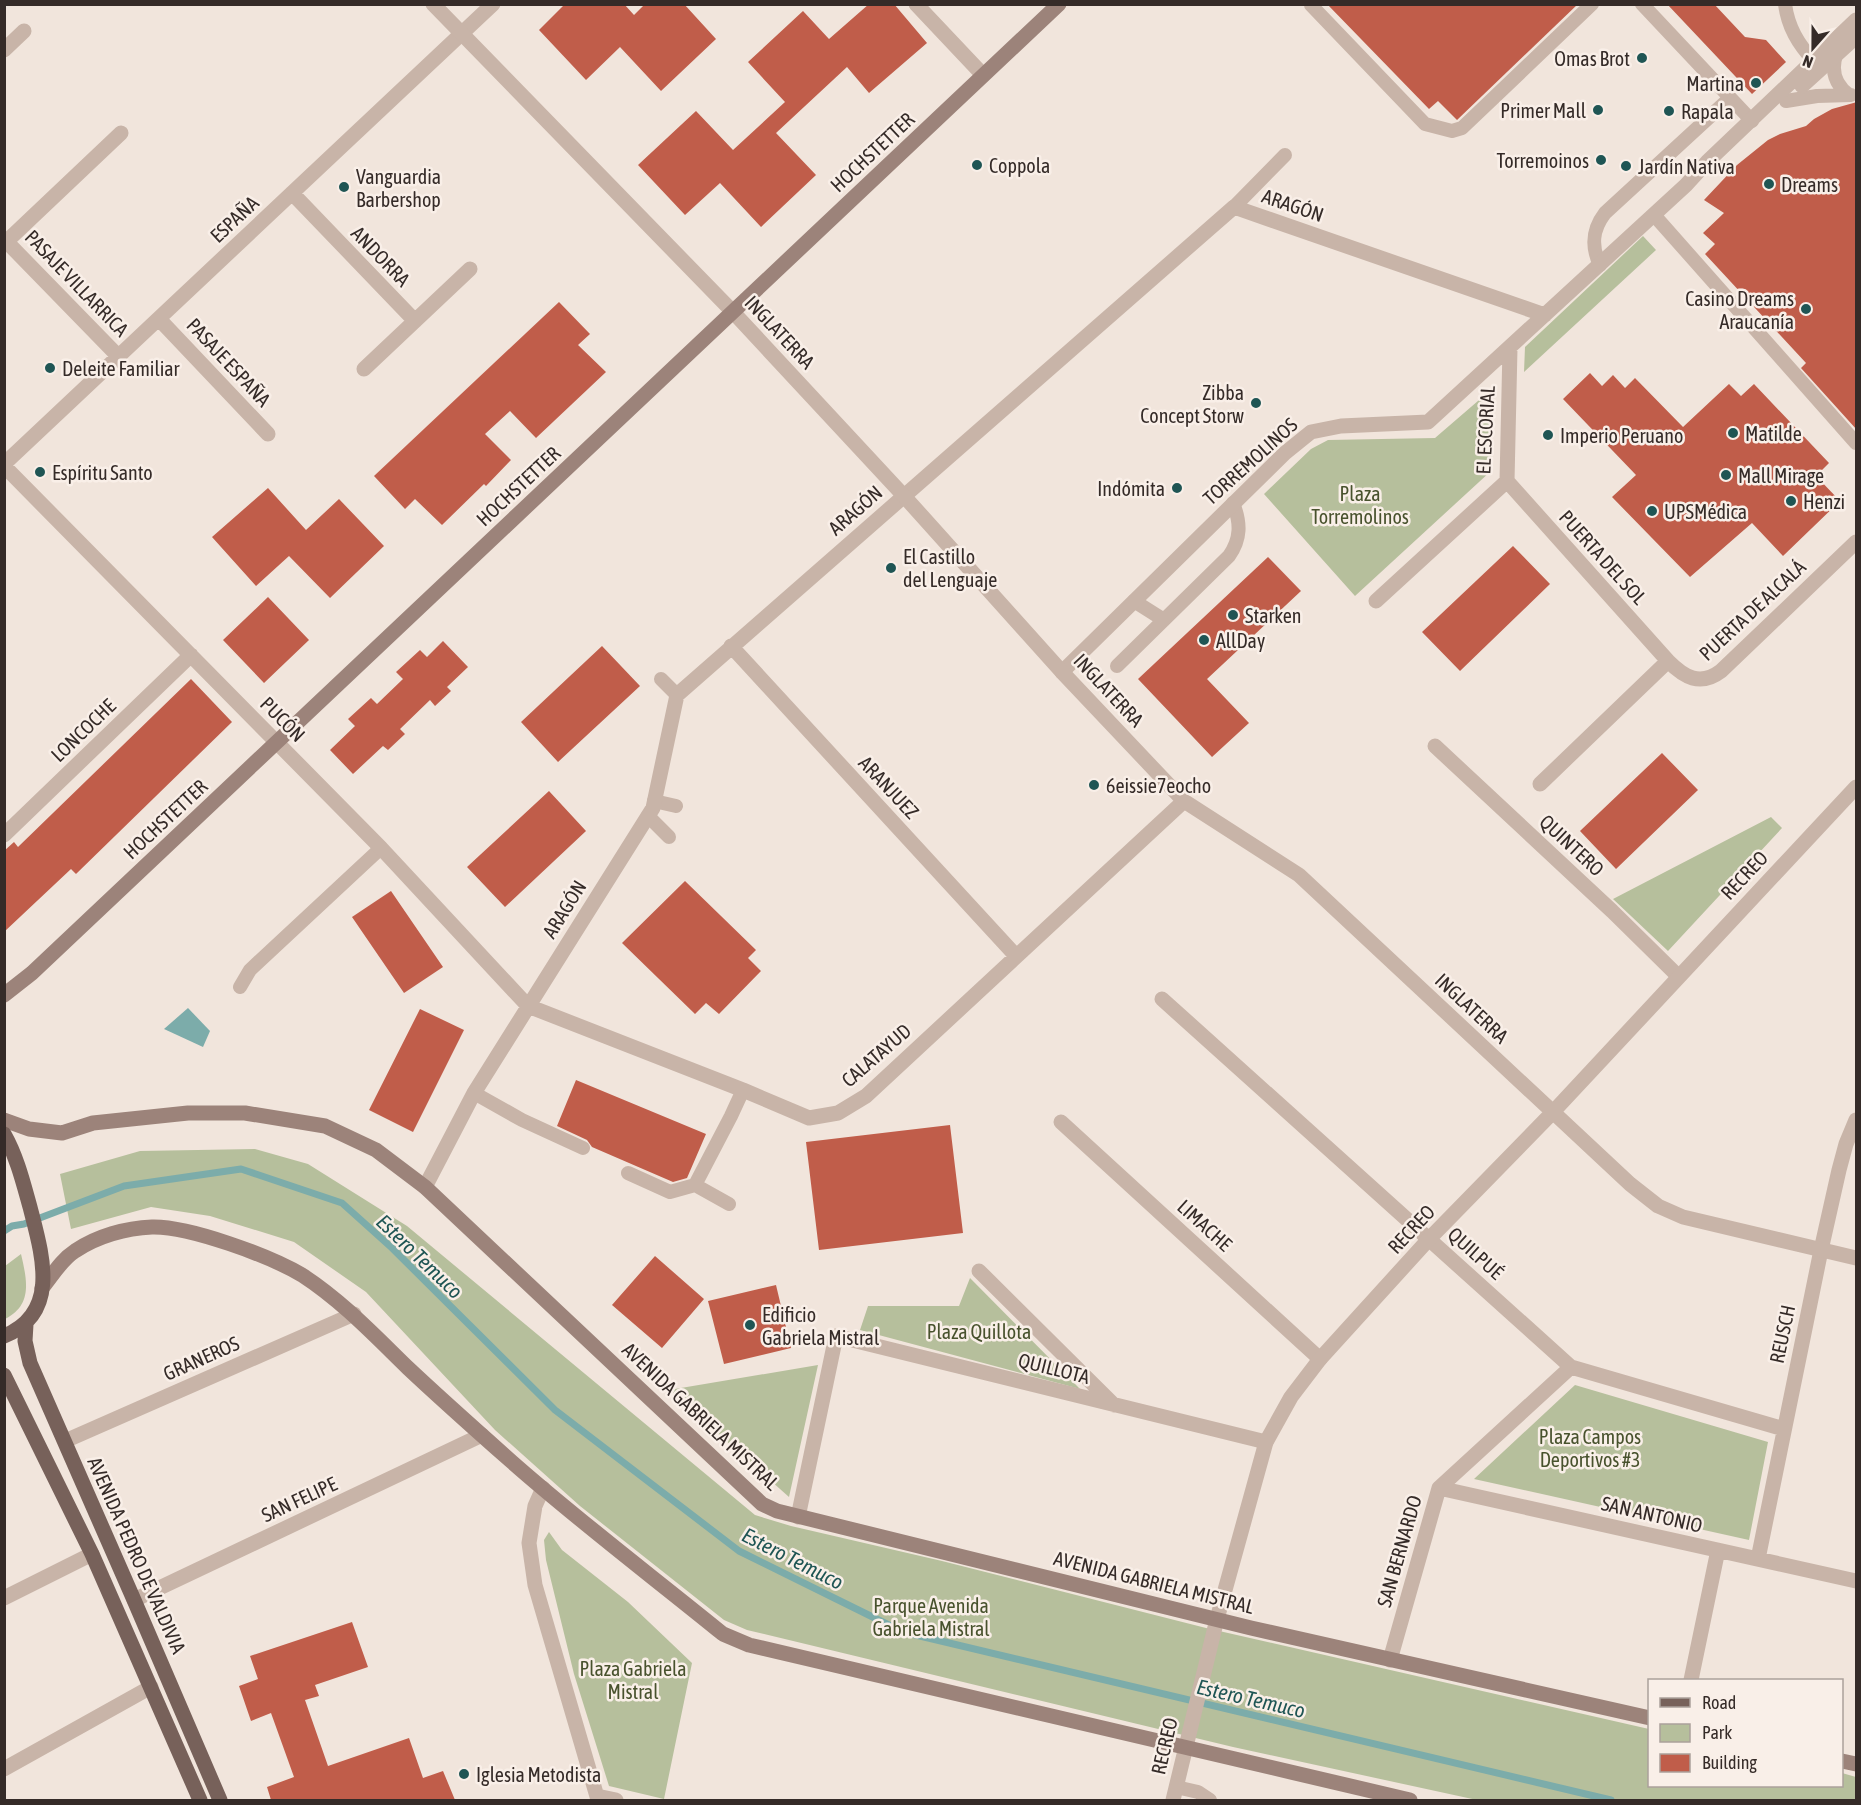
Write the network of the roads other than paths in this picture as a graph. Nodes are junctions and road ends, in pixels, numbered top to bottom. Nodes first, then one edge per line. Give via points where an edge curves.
1 (433, 4) edge
2 (493, 4) edge
3 (916, 4) edge
4 (1059, 4) edge
5 (1592, 4) edge
6 (1642, 4) edge
7 (1785, 4) edge
8 (1311, 5) edge
9 (1857, 20) edge
10 (24, 31) dead end
11 (462, 34) junction
12 (1857, 37) edge
13 (4, 50) edge
14 (1836, 55) junction
15 (1814, 62) junction
16 (983, 75) junction
17 (1730, 98) junction
18 (1786, 101) junction
19 (1752, 121) junction
20 (121, 134) dead end
21 (1285, 155) dead end
22 (1686, 185) junction
23 (292, 193) junction
24 (1234, 207) junction
25 (1654, 215) junction
26 (6, 240) edge
27 (1600, 265) junction
28 (470, 269) dead end
29 (733, 312) junction
30 (1545, 315) junction
31 (159, 319) junction
32 (415, 321) junction
33 (1510, 348) junction
34 (119, 357) junction
35 (364, 369) dead end
36 (268, 434) dead end
37 (1857, 443) edge
38 (4, 465) edge
39 (1507, 481) junction
40 (904, 496) junction
41 (1233, 503) junction
42 (1857, 542) edge
43 (1134, 601) junction
44 (1376, 601) dead end
45 (1164, 620) junction
46 (731, 646) junction
47 (191, 655) junction
48 (1668, 661) junction
49 (1117, 666) dead end
50 (1062, 672) junction
51 (661, 679) dead end
52 (677, 695) junction
53 (277, 742) junction
54 (1435, 746) dead end
55 (1540, 784) dead end
56 (1857, 786) edge
57 (654, 801) junction
58 (1184, 801) junction
59 (676, 806) dead end
60 (648, 816) junction
61 (4, 836) edge
62 (669, 837) dead end
63 (381, 848) junction
64 (1016, 956) junction
65 (1678, 976) junction
66 (240, 987) dead end
67 (4, 995) edge
68 (1162, 999) dead end
69 (528, 1006) junction
70 (743, 1090) junction
71 (474, 1093) junction
72 (1553, 1112) junction
73 (4, 1120) edge
74 (1857, 1120) edge
75 (1061, 1122) dead end
76 (4, 1134) edge
77 (583, 1148) dead end
78 (628, 1173) dead end
79 (694, 1185) junction
80 (424, 1187) junction
81 (729, 1204) dead end
82 (1429, 1239) junction
83 (1821, 1250) junction
84 (1857, 1258) edge
85 (979, 1271) dead end
86 (42, 1288) junction
87 (354, 1314) junction
88 (26, 1324) junction
89 (4, 1336) edge
90 (1320, 1359) junction
91 (1571, 1367) junction
92 (4, 1375) edge
93 (1114, 1405) junction
94 (1784, 1429) junction
95 (482, 1435) junction
96 (65, 1441) junction
97 (1266, 1442) junction
98 (543, 1488) junction
99 (1439, 1488) junction
100 (798, 1517) junction
101 (1718, 1550) junction
102 (92, 1554) junction
103 (1758, 1559) junction
104 (1857, 1581) edge
105 (4, 1598) edge
106 (134, 1600) junction
107 (1217, 1619) junction
108 (1390, 1660) junction
109 (1691, 1679) edge
110 (151, 1687) junction
111 (1648, 1718) edge
112 (1185, 1748) junction
113 (4, 1769) edge
114 (1174, 1793) edge
115 (597, 1798) edge
116 (200, 1800) edge
117 (220, 1800) edge
118 (616, 1800) edge
119 (1210, 1800) edge
120 (1410, 1800) edge

1 - 11 street, INGLATERRA
2 - 11 street, ESPAÑA
3 - 16 street
4 - 16 main road, HOCHSTETTER
5 - 8 lane via 1462,128 1452,131 1425,124
6 - 17 lane
7 - 15 lane via 1795,38
9 - 15 street, TORREMOLINOS
10 - 13 street
11 - 23 street, ESPAÑA
11 - 29 street, INGLATERRA
12 - 14 street, TORREMOLINOS
14 - 18 street, TORREMOLINOS
14 - 18 lane via 1835,78 1850,95
15 - 19 street, TORREMOLINOS
16 - 29 main road, HOCHSTETTER
17 - 19 lane
17 - 27 lane via 1600,220 1593,246
18 - 22 street, TORREMOLINOS via 1712,168
19 - 22 street, TORREMOLINOS
20 - 26 street
21 - 24 lane
22 - 25 street, TORREMOLINOS
23 - 31 street, ESPAÑA
23 - 32 street, ANDORRA
24 - 30 street, ARAGÓN
24 - 40 street, ARAGÓN
25 - 27 street, TORREMOLINOS
25 - 37 lane
26 - 34 street, PASAJE VILLARRICA
27 - 30 street, TORREMOLINOS
28 - 32 street
29 - 40 street, INGLATERRA
29 - 53 main road, HOCHSTETTER
30 - 33 street, TORREMOLINOS
31 - 34 street, ESPAÑA
31 - 36 street, PASAJE ESPAÑA
32 - 35 street
33 - 39 street, EL ESCORIAL
33 - 41 street, TORREMOLINOS via 1428,422 1341,426 1311,432
34 - 38 street, ESPAÑA
38 - 47 street, PUCÓN
39 - 44 street, EL ESCORIAL
39 - 48 street, PUERTA DEL SOL
40 - 46 street, ARAGÓN
40 - 50 street, INGLATERRA
41 - 43 street, TORREMOLINOS
41 - 45 lane via 1239,523 1233,549
42 - 48 street, PUERTA DE ALCALÁ via 1711,679 1680,673
43 - 45 lane
43 - 50 street, TORREMOLINOS
45 - 49 lane
46 - 52 street, ARAGÓN
46 - 64 street, ARANJUEZ
47 - 53 street, PUCÓN
47 - 61 street, LONCOCHE
48 - 55 street, PUERTA DE ALCALÁ
50 - 58 street, INGLATERRA
51 - 52 lane
52 - 57 street, ARAGÓN
53 - 63 street, PUCÓN
53 - 67 main road, HOCHSTETTER
54 - 65 street, QUINTERO
56 - 65 street, RECREO
57 - 59 lane
57 - 60 street, ARAGÓN
58 - 64 street, CALATAYUD
58 - 72 street, INGLATERRA via 1299,875
60 - 62 lane
60 - 69 street, ARAGÓN
63 - 66 lane via 250,970
63 - 69 street, PUCÓN
64 - 70 street, CALATAYUD via 866,1096 838,1113 809,1118
65 - 72 street, RECREO
68 - 82 street, QUILPUÉ
69 - 70 street, CALATAYUD
69 - 71 street, ARAGÓN
70 - 79 lane
71 - 77 lane
71 - 80 street, ARAGÓN
72 - 82 street, RECREO
72 - 83 street, INGLATERRA via 1658,1206 1683,1217
73 - 80 main road, AVENIDA GABRIELA MISTRAL via 29,1129 62,1133 93,1122 188,1113 245,1113 325,1126 376,1150
74 - 83 street, REUSCH via 1846,1144
75 - 90 street, LIMACHE
76 - 86 main road via 25,1187 39,1240
78 - 79 lane via 670,1192
79 - 81 lane
80 - 100 main road, AVENIDA GABRIELA MISTRAL via 762,1504
82 - 90 street, RECREO
82 - 91 street, QUILPUÉ
83 - 84 street, INGLATERRA
83 - 94 street, REUSCH
85 - 93 street
86 - 87 main road via 74,1251 122,1230 153,1227 179,1230 274,1260
86 - 88 main road via 37,1309
87 - 95 main road
87 - 96 street, GRANEROS
88 - 89 main road
88 - 96 main road, AVENIDA PEDRO DE VALDIVIA via 30,1363
90 - 97 street, RECREO via 1291,1396
91 - 94 street, QUILPUÉ
91 - 99 street, SAN BERNARDO
92 - 102 main road, AVENIDA PEDRO DE VALDIVIA
93 - 97 street, QUILLOTA
93 - 100 street, QUILLOTA via 836,1336
94 - 103 street, REUSCH
95 - 98 main road
95 - 106 street, SAN FELIPE
96 - 106 main road, AVENIDA PEDRO DE VALDIVIA
97 - 107 street, RECREO
98 - 112 main road via 723,1634 740,1641
98 - 115 street via 535,1506 529,1543 535,1585
99 - 101 street, SAN ANTONIO
99 - 108 street, SAN BERNARDO
100 - 107 main road, AVENIDA GABRIELA MISTRAL
101 - 103 street, SAN ANTONIO
101 - 109 street
102 - 105 street
102 - 110 main road, AVENIDA PEDRO DE VALDIVIA
103 - 104 street, SAN ANTONIO
106 - 117 main road, AVENIDA PEDRO DE VALDIVIA
107 - 108 main road, AVENIDA GABRIELA MISTRAL
107 - 112 street, RECREO
108 - 111 main road, AVENIDA GABRIELA MISTRAL
110 - 113 street
110 - 116 main road, AVENIDA PEDRO DE VALDIVIA
112 - 114 street, RECREO
112 - 120 main road
114 - 119 lane via 1198,1792
115 - 118 street

